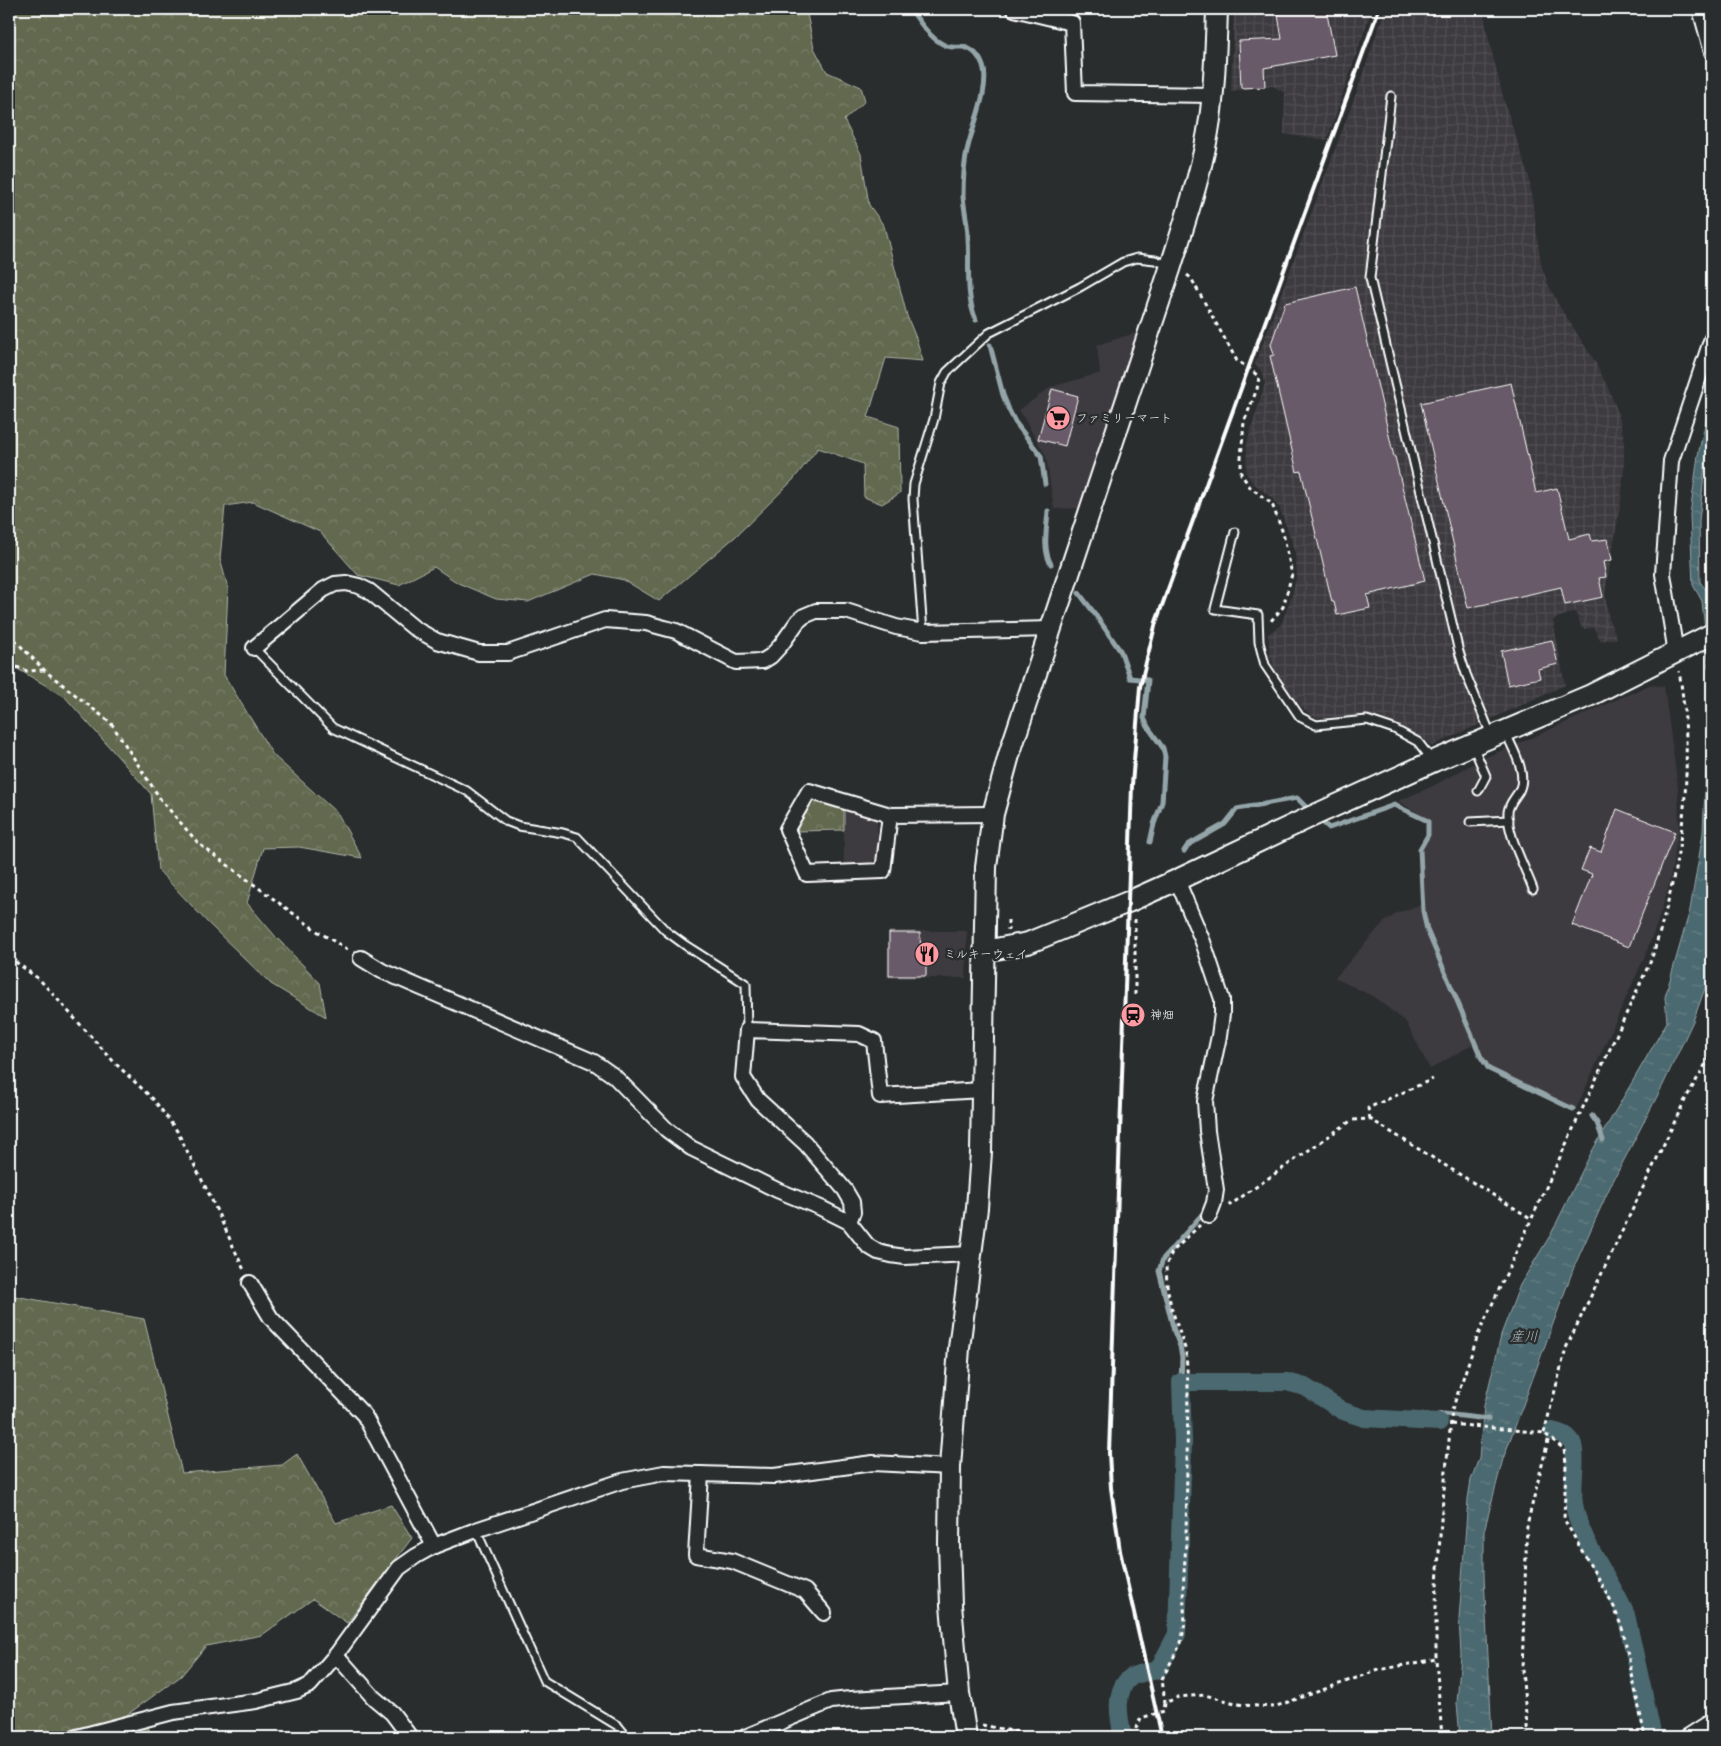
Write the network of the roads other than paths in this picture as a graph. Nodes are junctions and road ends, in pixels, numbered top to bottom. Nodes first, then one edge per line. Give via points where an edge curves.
1 (1014, 9) edge
2 (1217, 9) edge
3 (1700, 9) edge
4 (1712, 52) edge
5 (1213, 95) junction
6 (1391, 96) dead end
7 (1172, 266) junction
8 (1712, 338) edge
9 (1236, 532) dead end
10 (1051, 629) junction
11 (923, 632) junction
12 (1712, 634) edge
13 (254, 648) joint
14 (1680, 651) junction
15 (1499, 735) junction
16 (1472, 746) junction
17 (1434, 761) junction
18 (1478, 791) dead end
19 (994, 814) junction
20 (890, 816) junction
21 (1509, 820) junction
22 (1470, 822) dead end
23 (1177, 880) junction
24 (1533, 889) dead end
25 (985, 952) junction
26 (361, 958) road end
27 (747, 1030) junction
28 (982, 1090) junction
29 (1209, 1216) road end
30 (849, 1222) junction
31 (971, 1254) junction
32 (250, 1284) road end
33 (950, 1467) junction
34 (701, 1474) junction
35 (476, 1530) junction
36 (434, 1546) junction
37 (824, 1613) dead end
38 (336, 1655) junction
39 (960, 1693) junction
40 (1712, 1721) edge
41 (965, 1729) edge
42 (77, 1737) edge
43 (410, 1737) edge
44 (627, 1737) edge
45 (745, 1737) edge
46 (1687, 1737) edge

1 - 5 street via 1072,23 1075,93
2 - 5 street
3 - 4 street
5 - 7 street via 1204,152
6 - 15 lane via 1370,278 1459,652 1466,674
7 - 10 street
7 - 11 lane via 1137,258 1122,262 989,333 947,372 940,383 934,419 914,484
8 - 14 street via 1671,461 1663,574
9 - 17 lane via 1215,609 1258,615 1259,642 1265,666 1300,717 1316,725 1367,720 1418,742
10 - 11 street
10 - 19 street via 1001,782
11 - 13 street via 846,611 816,611 798,621 771,656 763,661 736,662 676,631 646,623 605,620 508,652 479,653 437,641 414,628 369,591 346,583 323,590
12 - 14 street
13 - 27 lane via 333,728 468,791 506,821 576,837 666,931 746,984
14 - 15 street via 1592,696
15 - 16 street
15 - 21 lane via 1521,770 1522,782 1509,807
16 - 17 street
16 - 18 lane via 1486,776
17 - 23 street
19 - 20 street
19 - 25 street via 986,867
20 - 20 street via 808,791 788,829 807,874 883,871
21 - 22 lane
21 - 24 lane
23 - 25 street via 1045,937
23 - 29 street via 1222,999 1219,1036 1205,1102 1216,1190
25 - 28 street
26 - 30 street via 382,971 594,1062 614,1076 667,1130 691,1148
27 - 28 street via 859,1034 874,1041 880,1096
27 - 30 street via 742,1077 758,1100 805,1144 845,1190 852,1202
28 - 31 street via 981,1152
30 - 31 street via 868,1246 891,1256
31 - 33 street via 959,1348
32 - 36 street via 271,1318 364,1415
33 - 34 street via 873,1463 774,1476
33 - 39 street via 951,1605
34 - 35 street via 664,1473 622,1481
34 - 37 street via 696,1556 732,1561 804,1592
35 - 36 street
35 - 44 lane via 544,1681 618,1726
36 - 38 street via 399,1568
38 - 42 street via 310,1685 298,1691 256,1701 172,1712
38 - 43 street via 374,1698 392,1713
39 - 41 street
39 - 45 street via 831,1701
40 - 46 street

